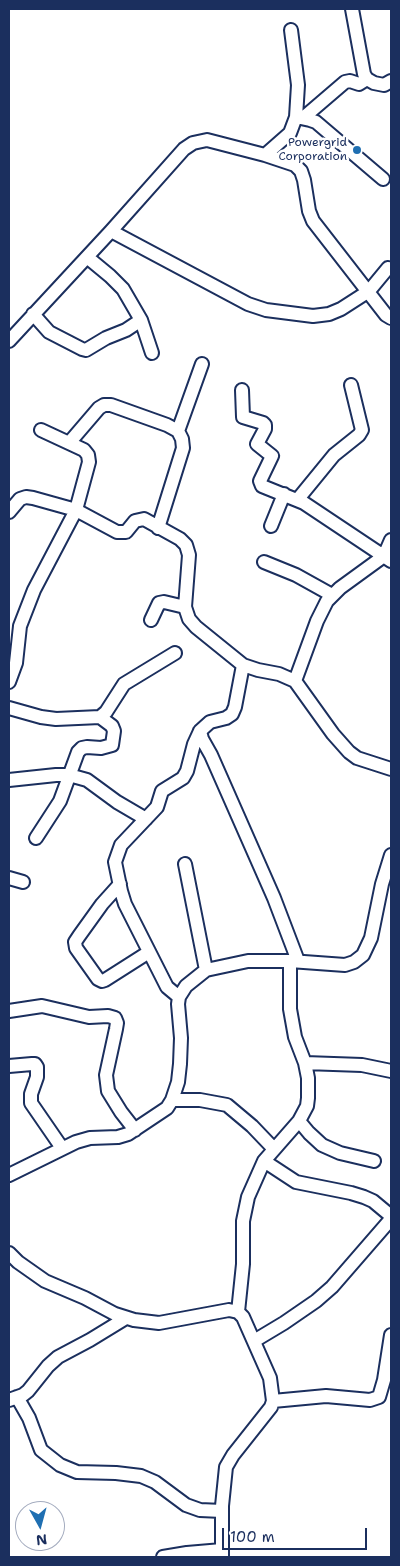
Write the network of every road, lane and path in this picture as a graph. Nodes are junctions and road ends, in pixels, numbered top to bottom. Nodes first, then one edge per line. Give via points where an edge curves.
1 (352, 9) edge
2 (291, 30) dead end
3 (366, 78) junction
4 (391, 81) edge
5 (299, 118) junction
6 (265, 155) junction
7 (383, 179) dead end
8 (111, 231) junction
9 (87, 257) junction
10 (388, 268) dead end
11 (369, 291) junction
12 (33, 314) junction
13 (391, 318) edge
14 (141, 320) junction
15 (9, 340) edge
16 (152, 353) dead end
17 (202, 364) dead end
18 (351, 385) dead end
19 (242, 390) dead end
20 (41, 430) dead end
21 (178, 431) junction
22 (69, 443) junction
23 (284, 494) junction
24 (298, 500) junction
25 (76, 510) junction
26 (9, 512) edge
27 (271, 526) dead end
28 (158, 528) junction
29 (391, 540) edge
30 (388, 558) edge
31 (264, 562) dead end
32 (332, 595) junction
33 (185, 607) junction
34 (151, 620) dead end
35 (175, 653) dead end
36 (243, 665) junction
37 (9, 682) edge
38 (295, 682) junction
39 (9, 708) edge
40 (100, 717) junction
41 (200, 731) junction
42 (391, 770) edge
43 (68, 775) junction
44 (9, 780) edge
45 (146, 819) junction
46 (36, 838) dead end
47 (391, 855) edge
48 (185, 864) dead end
49 (9, 878) edge
50 (23, 882) dead end
51 (120, 884) junction
52 (149, 952) junction
53 (294, 961) junction
54 (206, 970) junction
55 (179, 997) junction
56 (9, 1011) edge
57 (305, 1063) junction
58 (9, 1066) edge
59 (391, 1072) edge
60 (172, 1100) junction
61 (299, 1121) junction
62 (135, 1130) junction
63 (62, 1148) junction
64 (274, 1149) junction
65 (264, 1161) junction
66 (374, 1161) dead end
67 (9, 1175) edge
68 (391, 1218) edge
69 (9, 1253) edge
70 (238, 1312) junction
71 (126, 1318) junction
72 (391, 1334) edge
73 (254, 1341) junction
74 (13, 1398) edge
75 (273, 1401) junction
76 (222, 1511) junction
77 (222, 1554) edge
78 (163, 1557) edge

1 - 3 street
2 - 5 street
3 - 4 street via 384,85
3 - 5 street via 359,84 345,82
5 - 6 street via 290,134
5 - 7 street via 316,122
6 - 8 street via 206,140 193,143
6 - 11 street via 295,165 301,171 314,221
8 - 9 street
8 - 11 street via 231,297 266,310 313,316 329,314
9 - 12 street
9 - 14 street via 116,281
10 - 11 street
11 - 13 street
12 - 14 street via 49,332 86,350
12 - 15 street
14 - 16 street
17 - 21 street
18 - 24 street via 362,430 334,455
19 - 23 street via 243,417 265,425 257,444 272,456 260,484
20 - 22 street
21 - 22 street via 104,405
21 - 28 street via 183,448
22 - 25 street via 84,450 89,462
23 - 24 street
23 - 27 street
24 - 30 street
25 - 26 street via 26,497
25 - 28 street via 121,533 139,520
25 - 37 street via 34,590 20,626 16,662
28 - 33 street via 186,545 189,555
29 - 30 street
30 - 32 street
31 - 32 street
32 - 38 street via 316,621
33 - 34 street via 159,603
33 - 36 street via 196,627
35 - 40 street via 124,684
36 - 38 street via 279,674
36 - 41 street via 232,714 210,722
38 - 42 street via 349,752
39 - 40 street via 56,719
40 - 43 street via 114,730 112,745 82,748
41 - 45 street via 183,778 165,788 157,807
41 - 53 street via 274,898
43 - 44 street
43 - 45 street via 97,785 117,802
43 - 46 street via 60,801
45 - 51 street via 118,850 116,862
47 - 53 street via 371,938 363,955 345,965
48 - 54 street
49 - 50 street
51 - 52 street via 125,904
51 - 52 street via 79,936 76,948 102,981
52 - 55 street via 167,986
53 - 54 street via 248,962
53 - 57 street via 291,1017
54 - 55 street via 186,986
55 - 60 street via 180,1064
56 - 62 street via 42,1006 89,1017 115,1018 116,1030 106,1075 108,1091
57 - 59 street via 362,1065
57 - 61 street via 308,1098
58 - 63 street via 35,1064 38,1067 31,1103
60 - 62 street via 167,1108
60 - 64 street via 200,1100 227,1105
61 - 64 street
61 - 66 street via 322,1145
62 - 63 street via 118,1137 90,1138
63 - 67 street
64 - 65 street
65 - 68 street via 296,1182 373,1201
65 - 70 street via 248,1197 242,1221 243,1264
68 - 73 street via 332,1287 302,1311
69 - 71 street via 40,1279
70 - 71 street via 220,1310 159,1323
70 - 73 street
71 - 74 street via 58,1357 28,1391
72 - 75 street via 379,1397 370,1400 326,1396
73 - 75 street via 270,1378
74 - 76 street via 28,1418 41,1450 60,1465 77,1472 148,1478 186,1505 200,1510
75 - 76 street via 226,1468
76 - 77 street
77 - 78 street via 187,1553

